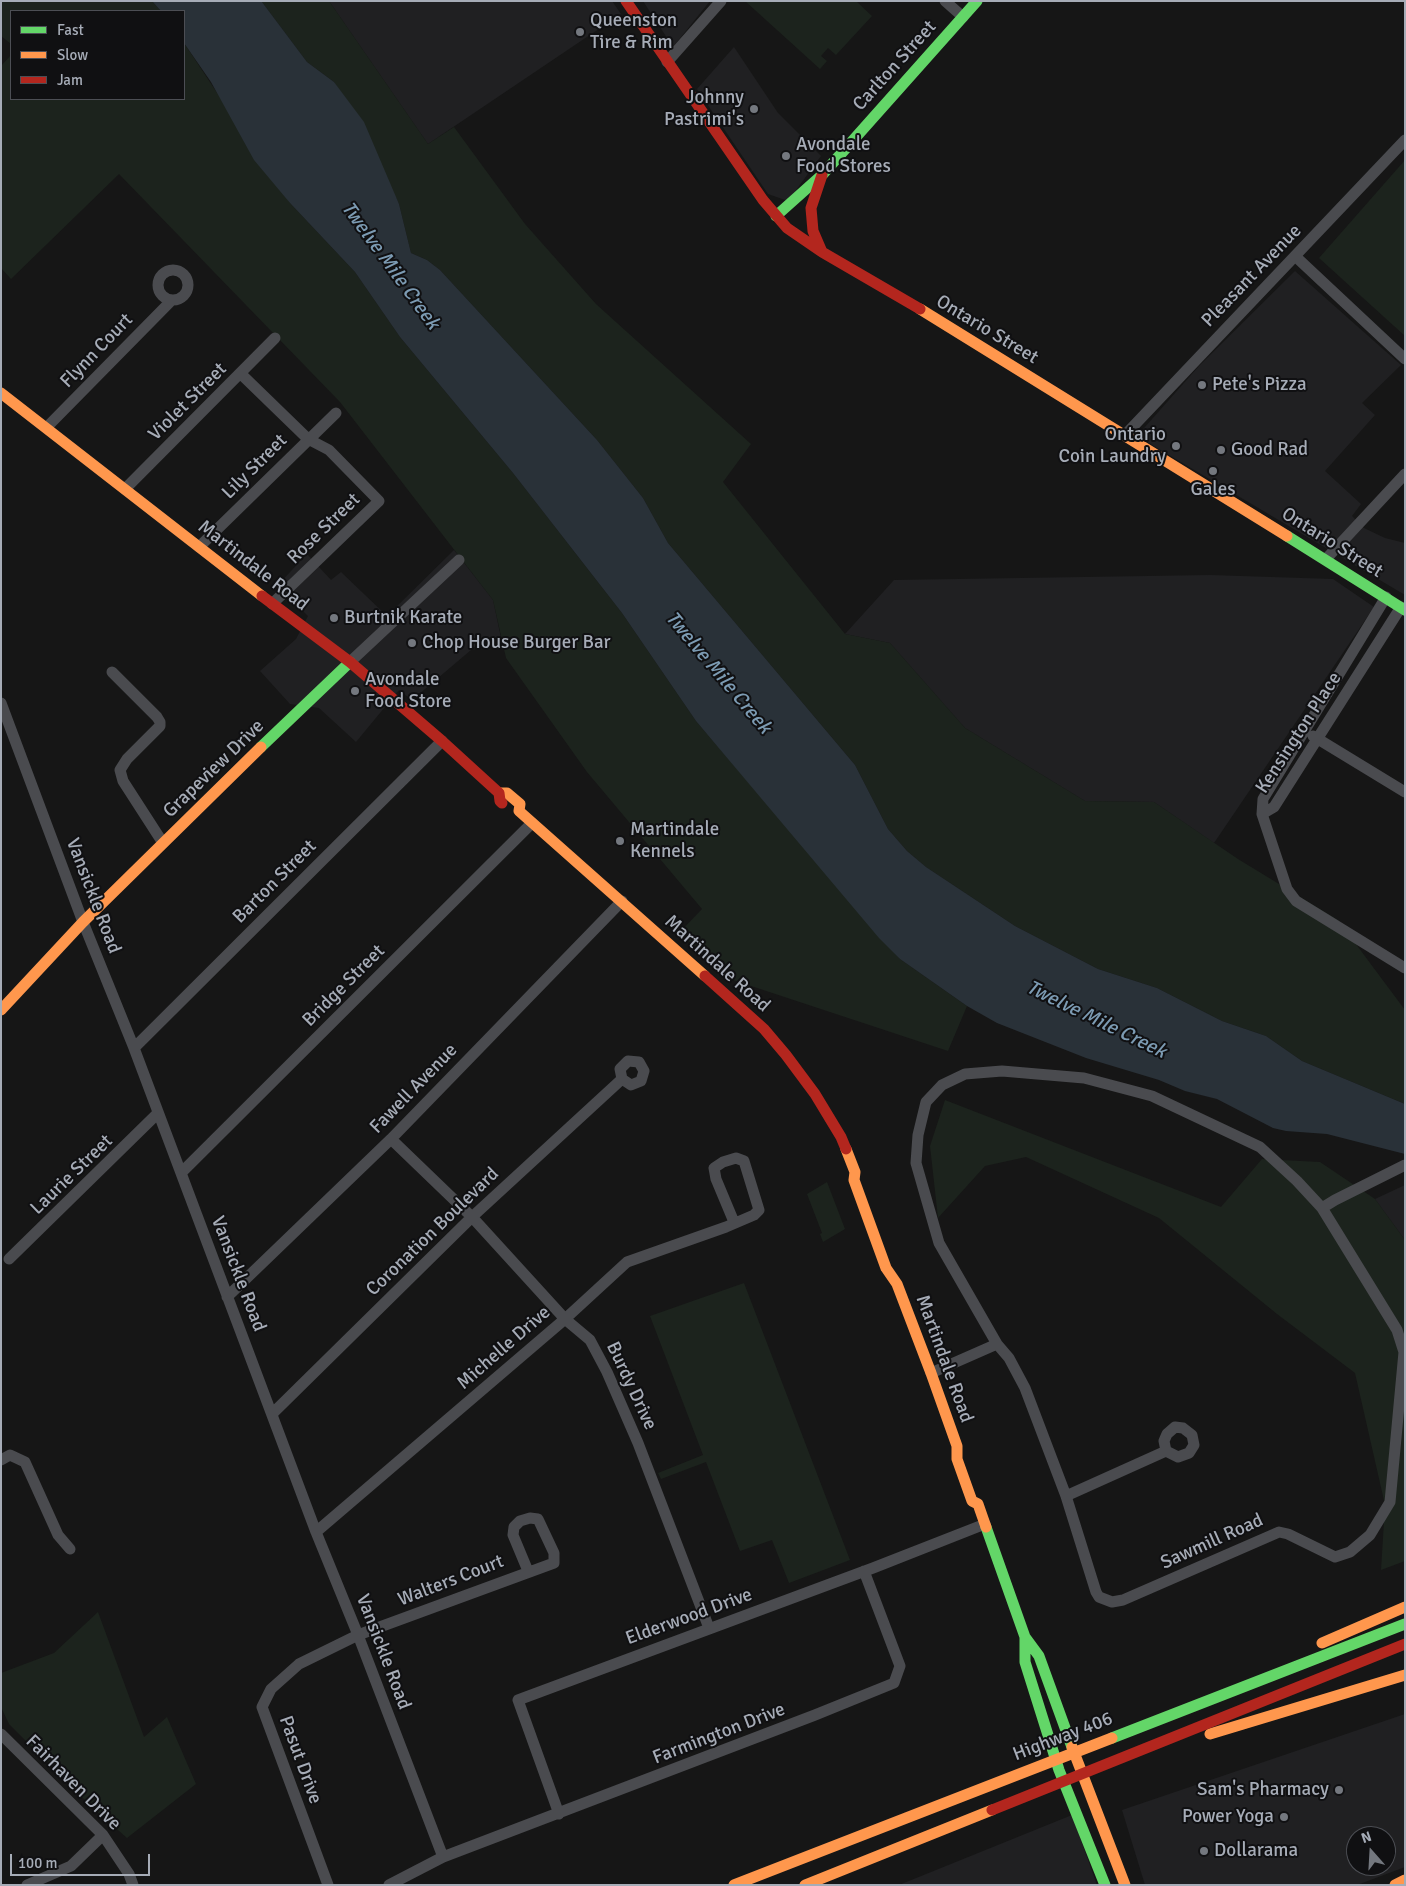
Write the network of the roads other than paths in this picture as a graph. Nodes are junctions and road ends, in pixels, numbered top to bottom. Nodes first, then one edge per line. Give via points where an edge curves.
1 (626, 1) edge
2 (721, 1) edge
3 (945, 1) edge
4 (976, 1) edge
5 (962, 17) junction
6 (667, 62) junction
7 (1405, 140) edge
8 (823, 174) junction
9 (776, 216) junction
10 (822, 252) junction
11 (1295, 256) junction
12 (172, 300) dead end
13 (275, 338) dead end
14 (1405, 359) edge
15 (241, 374) junction
16 (1, 393) edge
17 (336, 412) dead end
18 (47, 427) junction
19 (1125, 434) junction
20 (308, 439) junction
21 (1405, 474) edge
22 (124, 489) junction
23 (199, 547) junction
24 (1326, 559) junction
25 (459, 560) dead end
26 (1386, 598) junction
27 (272, 604) junction
28 (1403, 609) edge
29 (350, 662) junction
30 (112, 672) dead end
31 (1, 703) edge
32 (6, 727) edge
33 (1305, 731) junction
34 (1318, 739) junction
35 (442, 741) junction
36 (1405, 792) edge
37 (1262, 814) junction
38 (532, 823) junction
39 (163, 843) junction
40 (622, 901) junction
41 (83, 922) junction
42 (1405, 968) edge
43 (1, 1010) edge
44 (134, 1048) junction
45 (622, 1079) dead end
46 (157, 1114) junction
47 (391, 1138) junction
48 (1405, 1165) edge
49 (180, 1173) junction
50 (1322, 1208) junction
51 (472, 1217) junction
52 (734, 1222) junction
53 (9, 1259) dead end
54 (227, 1297) junction
55 (565, 1319) junction
56 (997, 1344) junction
57 (931, 1373) junction
58 (272, 1414) junction
59 (1166, 1451) dead end
60 (1, 1460) edge
61 (1066, 1496) junction
62 (985, 1524) junction
63 (316, 1532) junction
64 (70, 1549) dead end
65 (528, 1571) junction
66 (864, 1571) junction
67 (1405, 1607) edge
68 (1405, 1624) edge
69 (709, 1628) junction
70 (358, 1635) junction
71 (1024, 1637) junction
72 (1405, 1644) edge
73 (1405, 1675) edge
74 (1143, 1724) junction
75 (2, 1736) edge
76 (1098, 1768) junction
77 (559, 1814) junction
78 (103, 1835) junction
79 (443, 1857) junction
80 (1405, 1880) edge
81 (28, 1885) edge
82 (133, 1885) edge
83 (328, 1885) edge
84 (389, 1885) edge
85 (734, 1885) edge
86 (805, 1885) edge
87 (1104, 1885) edge
88 (1125, 1885) edge
89 (1395, 1885) edge

1 - 6 main road, Ontario Street
2 - 6 street
3 - 5 street
4 - 5 main road, Carlton Street
5 - 8 main road, Carlton Street
6 - 9 main road, Ontario Street
7 - 11 street, Pleasant Avenue
8 - 9 main road, Carlton Street
8 - 10 main road via 811,208 813,231
9 - 10 main road, Ontario Street
10 - 19 main road, Ontario Street
11 - 14 street
11 - 19 street, Pleasant Avenue
12 - 18 street, Flynn Court
13 - 15 street, Violet Street
15 - 20 street
15 - 22 street, Violet Street
16 - 18 main road, Martindale Road
17 - 20 street, Lily Street
18 - 22 main road, Martindale Road
19 - 24 main road, Ontario Street
20 - 23 street, Lily Street
20 - 27 street, Rose Street via 329,450 379,500
21 - 24 street
22 - 23 main road, Martindale Road
23 - 27 main road, Martindale Road
24 - 26 main road, Ontario Street
25 - 29 street, Grapeview Drive
26 - 28 main road, Ontario Street
26 - 33 street, Kensington Place
27 - 29 main road, Martindale Road
28 - 34 street, Kensington Place
29 - 35 main road, Martindale Road
29 - 39 main road, Grapeview Drive
30 - 39 street via 160,722 160,726 120,770 123,781
31 - 32 street, Vansickle Road
32 - 41 street, Vansickle Road
33 - 34 street
33 - 37 street, Kensington Place via 1263,799
34 - 36 street
34 - 37 street, Kensington Place via 1274,807
35 - 38 main road, Martindale Road via 500,794 500,801 514,813 519,811
35 - 44 street, Barton Street
37 - 42 street via 1287,889 1296,901
38 - 40 main road, Martindale Road
38 - 49 street, Bridge Street
39 - 41 main road, Grapeview Drive
40 - 47 street, Fawell Avenue
40 - 57 main road, Martindale Road via 764,1029 815,1094 855,1172 854,1180 876,1242 886,1268 897,1284
41 - 43 main road, Grapeview Drive
41 - 44 street, Vansickle Road
44 - 46 street, Vansickle Road
45 - 51 street, Coronation Boulevard
46 - 49 street, Vansickle Road
46 - 53 street, Laurie Street
47 - 51 street, Burdy Drive
47 - 54 street, Fawell Avenue
48 - 50 street
49 - 54 street, Vansickle Road
50 - 56 street, Sawmill Road via 1260,1147 1152,1096 1084,1078 1002,1070 964,1074 942,1086 926,1102 918,1134 916,1163 939,1243
50 - 61 street, Sawmill Road via 1397,1330 1404,1352 1390,1502 1370,1535 1350,1552 1335,1557 1279,1532 1112,1602 1099,1597 1096,1592
51 - 55 street, Burdy Drive
51 - 58 street, Coronation Boulevard
52 - 52 street, Michelle Drive via 759,1210 744,1161 736,1158 714,1168
52 - 55 street, Michelle Drive via 627,1262
54 - 58 street, Vansickle Road
55 - 63 street, Michelle Drive
55 - 69 street, Burdy Drive via 590,1340 607,1372 638,1443
56 - 57 street
56 - 61 street, Sawmill Road via 1009,1358 1025,1388
57 - 62 main road, Martindale Road via 957,1446 957,1459
58 - 63 street, Vansickle Road
59 - 61 street
60 - 64 street via 10,1455 25,1462 58,1535
62 - 66 street, Elderwood Drive
62 - 71 main road, Martindale Road
63 - 70 street, Vansickle Road
65 - 65 street, Walters Court via 554,1563 554,1553 538,1519 530,1518 520,1521 514,1527 513,1535
65 - 70 street, Walters Court
66 - 69 street, Elderwood Drive
66 - 77 street, Farmington Drive via 900,1666 894,1683
67 - 74 main road
68 - 74 main road, Highway 406 via 1188,1710
69 - 77 street, Elderwood Drive via 518,1700
70 - 79 street, Vansickle Road
70 - 83 street, Pasut Drive via 300,1664 271,1689 262,1707
71 - 87 main road, Martindale Road via 1025,1662 1076,1814
71 - 88 main road, Martindale Road via 1038,1656
72 - 76 main road
73 - 76 main road
74 - 85 main road, Highway 406
75 - 78 street, Fairhaven Drive
76 - 86 main road
77 - 79 street, Farmington Drive
78 - 81 street via 71,1866
78 - 82 street, Fairhaven Drive
79 - 84 street, Farmington Drive
80 - 89 main road

